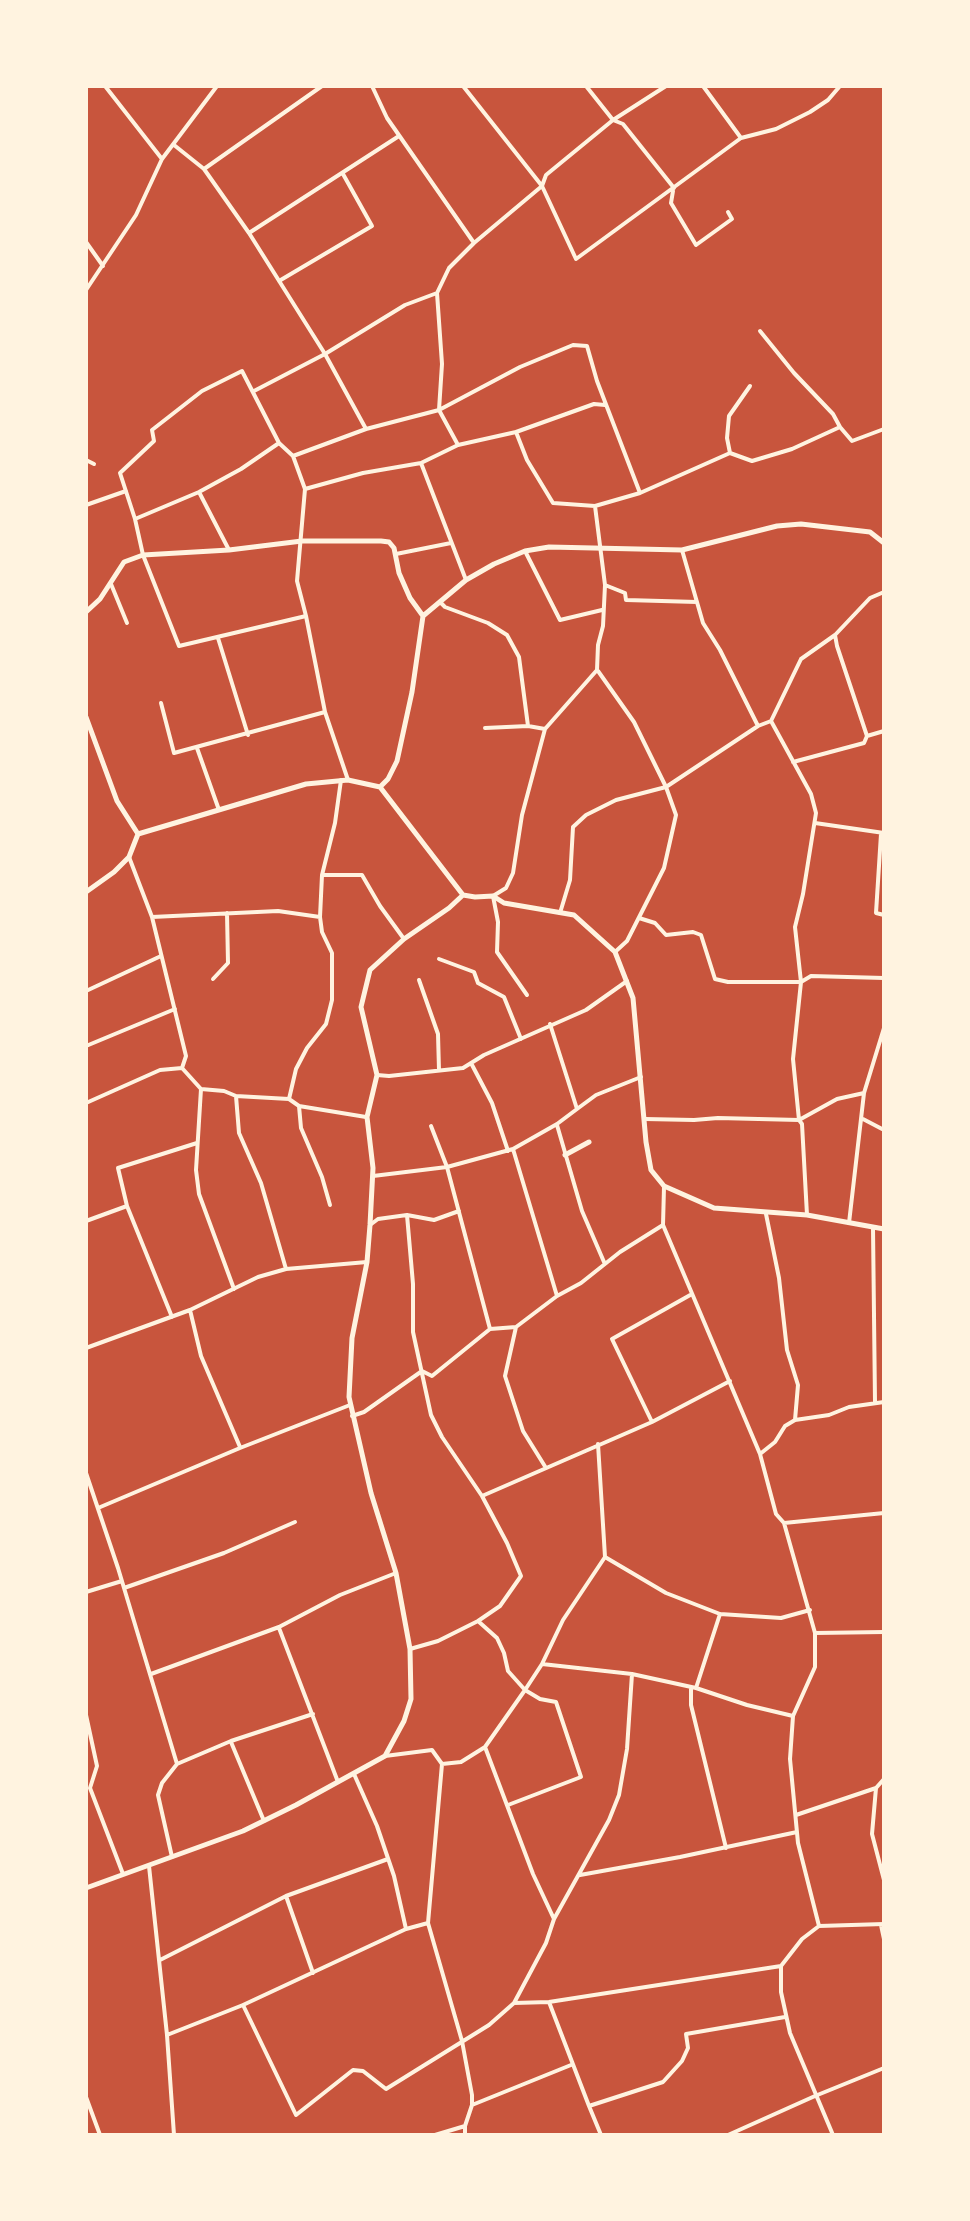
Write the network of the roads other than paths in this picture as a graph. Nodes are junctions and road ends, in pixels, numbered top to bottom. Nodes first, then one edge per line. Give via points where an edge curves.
1 (105, 86) edge
2 (217, 86) edge
3 (322, 86) edge
4 (372, 86) edge
5 (463, 86) edge
6 (586, 86) edge
7 (666, 86) edge
8 (703, 86) edge
9 (840, 86) edge
10 (613, 120) junction
11 (399, 136) junction
12 (741, 138) junction
13 (174, 145) junction
14 (162, 159) junction
15 (204, 169) junction
16 (343, 174) junction
17 (542, 186) junction
18 (674, 188) junction
19 (728, 212) dead end
20 (249, 233) junction
21 (86, 242) edge
22 (474, 243) junction
23 (103, 266) junction
24 (279, 281) junction
25 (86, 290) edge
26 (437, 293) junction
27 (760, 331) dead end
28 (325, 354) junction
29 (750, 386) dead end
30 (254, 391) junction
31 (605, 405) junction
32 (439, 410) junction
33 (840, 427) junction
34 (366, 429) junction
35 (884, 429) edge
36 (516, 432) junction
37 (279, 443) junction
38 (458, 445) junction
39 (730, 453) junction
40 (293, 456) junction
41 (86, 460) edge
42 (421, 463) junction
43 (94, 464) dead end
44 (305, 489) junction
45 (126, 491) junction
46 (199, 492) junction
47 (640, 493) junction
48 (86, 505) edge
49 (595, 506) junction
50 (135, 519) junction
51 (302, 541) junction
52 (451, 543) junction
53 (884, 543) edge
54 (600, 548) junction
55 (229, 550) junction
56 (682, 550) junction
57 (525, 551) junction
58 (396, 554) junction
59 (143, 555) junction
60 (466, 580) junction
61 (111, 584) junction
62 (605, 585) junction
63 (884, 592) edge
64 (440, 602) junction
65 (697, 602) junction
66 (602, 610) junction
67 (86, 612) edge
68 (306, 616) junction
69 (423, 616) junction
70 (127, 623) dead end
71 (835, 635) junction
72 (218, 638) junction
73 (597, 670) junction
74 (161, 703) dead end
75 (325, 712) junction
76 (86, 717) edge
77 (771, 721) junction
78 (528, 726) junction
79 (758, 726) junction
80 (485, 728) dead end
81 (545, 729) junction
82 (884, 731) edge
83 (248, 735) junction
84 (867, 736) junction
85 (197, 748) junction
86 (793, 762) junction
87 (344, 780) junction
88 (380, 787) junction
89 (666, 787) junction
90 (220, 811) junction
91 (815, 823) junction
92 (882, 833) edge
93 (138, 834) junction
94 (129, 857) junction
95 (322, 875) junction
96 (86, 892) edge
97 (463, 895) junction
98 (493, 896) junction
99 (227, 913) junction
100 (560, 913) junction
101 (884, 915) edge
102 (152, 917) junction
103 (320, 917) junction
104 (638, 917) junction
105 (404, 939) junction
106 (615, 952) junction
107 (161, 956) junction
108 (439, 959) dead end
109 (884, 978) edge
110 (213, 979) dead end
111 (419, 980) dead end
112 (627, 981) junction
113 (801, 982) junction
114 (86, 991) edge
115 (527, 995) dead end
116 (175, 1009) junction
117 (550, 1024) junction
118 (884, 1028) edge
119 (521, 1039) junction
120 (86, 1046) edge
121 (471, 1063) junction
122 (182, 1068) junction
123 (439, 1070) junction
124 (377, 1075) junction
125 (641, 1077) junction
126 (201, 1089) junction
127 (864, 1093) junction
128 (236, 1096) junction
129 (289, 1099) junction
130 (86, 1103) edge
131 (299, 1106) junction
132 (577, 1109) junction
133 (367, 1117) junction
134 (645, 1119) junction
135 (863, 1119) junction
136 (799, 1120) junction
137 (557, 1124) junction
138 (431, 1126) dead end
139 (884, 1130) edge
140 (589, 1142) dead end
141 (198, 1143) junction
142 (511, 1150) junction
143 (565, 1155) junction
144 (447, 1167) junction
145 (373, 1176) junction
146 (664, 1186) junction
147 (330, 1205) dead end
148 (127, 1206) junction
149 (460, 1211) junction
150 (766, 1214) junction
151 (407, 1215) junction
152 (807, 1215) junction
153 (86, 1221) edge
154 (849, 1223) junction
155 (370, 1225) junction
156 (663, 1225) junction
157 (873, 1228) junction
158 (884, 1229) edge
159 (367, 1262) junction
160 (604, 1262) junction
161 (286, 1269) junction
162 (234, 1289) junction
163 (692, 1294) junction
164 (557, 1296) junction
165 (190, 1310) junction
166 (172, 1317) junction
167 (516, 1327) junction
168 (490, 1329) junction
169 (86, 1348) edge
170 (422, 1371) junction
171 (730, 1381) junction
172 (875, 1402) junction
173 (884, 1402) edge
174 (350, 1405) junction
175 (352, 1416) junction
176 (795, 1420) junction
177 (652, 1422) junction
178 (598, 1444) junction
179 (240, 1448) junction
180 (760, 1454) junction
181 (546, 1468) junction
182 (86, 1473) edge
183 (482, 1496) junction
184 (98, 1508) junction
185 (884, 1513) edge
186 (295, 1522) dead end
187 (784, 1523) junction
188 (605, 1557) junction
189 (396, 1573) junction
190 (122, 1581) junction
191 (124, 1588) junction
192 (86, 1592) edge
193 (810, 1610) junction
194 (720, 1614) junction
195 (478, 1621) junction
196 (279, 1627) junction
197 (884, 1632) edge
198 (815, 1633) junction
199 (410, 1649) junction
200 (542, 1664) junction
201 (151, 1674) junction
202 (632, 1674) junction
203 (694, 1687) junction
204 (525, 1690) junction
205 (313, 1714) junction
206 (86, 1715) edge
207 (793, 1716) junction
208 (231, 1741) junction
209 (485, 1747) junction
210 (385, 1756) junction
211 (177, 1764) junction
212 (442, 1764) junction
213 (354, 1774) junction
214 (884, 1779) edge
215 (338, 1782) junction
216 (876, 1788) junction
217 (508, 1805) junction
218 (796, 1815) junction
219 (264, 1821) junction
220 (797, 1832) junction
221 (726, 1848) junction
222 (172, 1857) junction
223 (388, 1859) junction
224 (149, 1866) junction
225 (579, 1875) junction
226 (123, 1876) junction
227 (884, 1880) edge
228 (86, 1888) edge
229 (286, 1896) junction
230 (554, 1919) junction
231 (428, 1923) junction
232 (882, 1924) edge
233 (819, 1926) junction
234 (406, 1929) junction
235 (884, 1939) edge
236 (160, 1960) junction
237 (781, 1966) junction
238 (313, 1973) junction
239 (549, 2002) junction
240 (514, 2003) junction
241 (243, 2005) junction
242 (785, 2017) junction
243 (167, 2035) junction
244 (462, 2041) junction
245 (572, 2065) junction
246 (884, 2068) edge
247 (815, 2096) junction
248 (86, 2097) edge
249 (472, 2105) junction
250 (589, 2106) junction
251 (465, 2126) junction
252 (100, 2135) edge
253 (174, 2135) edge
254 (435, 2135) edge
255 (465, 2135) edge
256 (601, 2135) edge
257 (728, 2135) edge
258 (833, 2135) edge

1 - 14 street
2 - 13 street
3 - 15 street
4 - 11 street
5 - 17 street
6 - 10 street
7 - 10 street
8 - 12 street
9 - 12 street via 810,112
10 - 17 street via 546,175
10 - 18 street via 623,124
11 - 16 street
11 - 22 street
12 - 18 street
13 - 14 street
13 - 15 street
14 - 23 street via 136,215
15 - 20 street
16 - 20 street
16 - 24 street via 372,226
17 - 18 street via 576,259
17 - 22 street
18 - 19 street via 671,203 696,245 732,219
20 - 24 street
21 - 23 street
22 - 26 street via 449,268
23 - 25 street
24 - 28 street
26 - 28 street via 405,305
26 - 32 street
27 - 33 street
28 - 30 street
28 - 34 street
29 - 39 street via 729,416
30 - 37 street
30 - 45 street via 242,371 202,391 152,430 154,441 120,473
31 - 32 street via 587,346 573,345
31 - 36 street via 594,404
31 - 47 street
32 - 34 street
32 - 38 street
33 - 35 street via 852,441
33 - 39 street via 752,461
34 - 40 street
36 - 38 street
36 - 49 street via 553,503
37 - 40 street
37 - 46 street
38 - 42 street
39 - 47 street
40 - 44 street
41 - 43 street
42 - 44 street
42 - 52 street
44 - 51 street
45 - 48 street
45 - 50 street
46 - 50 street
46 - 55 street
47 - 49 street
49 - 54 street
50 - 59 street
51 - 55 street
51 - 58 street via 389,542
51 - 68 street via 297,581
52 - 58 street
52 - 60 street
53 - 56 street via 870,532 801,524
54 - 56 street
54 - 57 street
54 - 62 street
55 - 59 street
56 - 65 street
57 - 60 street
57 - 66 street via 560,620
58 - 69 street via 399,573
59 - 61 street via 124,562
59 - 72 street via 179,646
60 - 64 street
61 - 67 street
61 - 70 street
62 - 65 street via 625,593 626,600
62 - 66 street
63 - 71 street via 870,598
64 - 69 street
64 - 78 street via 507,635 519,657
65 - 79 street
66 - 73 street
68 - 72 street
68 - 75 street
69 - 88 street via 397,761
71 - 77 street via 801,659
71 - 84 street
72 - 83 street
73 - 81 street
73 - 89 street via 634,722
74 - 85 street via 174,753
75 - 83 street
75 - 87 street
76 - 93 street via 123,815
77 - 79 street
77 - 86 street
78 - 80 street
78 - 81 street
79 - 89 street
81 - 98 street via 513,873 506,888
82 - 84 street
83 - 85 street
84 - 86 street via 864,743
85 - 90 street
86 - 91 street via 811,794
87 - 88 street
87 - 90 street via 306,784
87 - 95 street
88 - 97 street
89 - 100 street via 616,800 573,827 570,880
89 - 104 street via 676,815 664,868
90 - 93 street
91 - 92 street
91 - 113 street via 795,927
92 - 101 street via 876,913
93 - 94 street
94 - 96 street
94 - 102 street
95 - 103 street
95 - 105 street via 362,875
97 - 98 street
97 - 105 street
98 - 100 street via 504,903
98 - 115 street via 497,952
99 - 102 street
99 - 103 street via 278,911
99 - 110 street via 228,963
100 - 106 street via 574,915
102 - 107 street
103 - 129 street via 332,953 332,1000 326,1024 296,1069
104 - 106 street
104 - 113 street via 655,923 666,935 701,935 715,979
105 - 124 street via 370,970 363,992 361,1007
106 - 112 street
107 - 114 street
107 - 116 street
108 - 119 street via 474,972 478,983 504,997
109 - 113 street via 811,976
111 - 123 street via 438,1034
112 - 117 street via 586,1010
112 - 125 street
113 - 136 street via 793,1059
116 - 120 street
116 - 122 street via 186,1056
117 - 119 street
117 - 132 street
118 - 127 street
119 - 121 street
121 - 123 street
121 - 142 street
122 - 126 street
122 - 130 street via 160,1070
123 - 124 street
124 - 133 street
125 - 132 street via 596,1095
125 - 134 street
126 - 128 street
126 - 141 street
127 - 135 street
127 - 136 street via 837,1099
128 - 129 street
128 - 161 street via 239,1133 261,1183
129 - 131 street
131 - 133 street
131 - 147 street via 301,1128
132 - 137 street
133 - 145 street
134 - 136 street
134 - 146 street via 651,1170
135 - 139 street
135 - 154 street
136 - 152 street
137 - 142 street
137 - 143 street
138 - 144 street
140 - 143 street
141 - 148 street via 118,1168
141 - 162 street via 199,1194
142 - 144 street
142 - 164 street
143 - 160 street
144 - 145 street
144 - 149 street
145 - 155 street
146 - 150 street via 714,1208
146 - 156 street
148 - 153 street
148 - 166 street
149 - 151 street via 434,1220
149 - 168 street
150 - 152 street
150 - 176 street via 787,1350 798,1385
151 - 155 street
151 - 170 street via 413,1332
152 - 154 street
154 - 157 street
155 - 159 street
156 - 160 street
156 - 163 street
157 - 158 street
157 - 172 street
159 - 161 street
159 - 174 street via 352,1338
160 - 164 street
161 - 162 street
162 - 165 street
163 - 171 street
163 - 177 street via 612,1339
164 - 167 street
165 - 166 street
165 - 179 street via 201,1356
166 - 169 street
167 - 168 street
167 - 181 street via 505,1376 523,1431
168 - 170 street via 432,1376
170 - 175 street
170 - 183 street via 431,1415
171 - 177 street
171 - 180 street
172 - 173 street
172 - 176 street
174 - 175 street
174 - 179 street
175 - 189 street
176 - 180 street
177 - 178 street
178 - 181 street
178 - 188 street
179 - 184 street
180 - 187 street via 776,1514
181 - 183 street
182 - 184 street
183 - 195 street via 521,1576 500,1606
184 - 190 street
185 - 187 street
186 - 191 street
187 - 193 street
188 - 194 street via 666,1593
188 - 200 street via 563,1620
189 - 196 street
189 - 199 street
190 - 191 street
190 - 192 street
191 - 201 street
193 - 194 street via 781,1618
193 - 198 street
194 - 203 street
195 - 199 street
195 - 204 street via 497,1638 508,1671
196 - 201 street
196 - 205 street
197 - 198 street
198 - 207 street via 815,1667
199 - 210 street via 411,1699
200 - 202 street
200 - 204 street
201 - 211 street
202 - 203 street
202 - 225 street via 619,1795
203 - 207 street
203 - 221 street via 691,1705
204 - 209 street
204 - 217 street via 556,1702 581,1777
205 - 208 street
205 - 215 street
206 - 226 street via 97,1766 90,1788
207 - 218 street via 790,1759
208 - 211 street
208 - 219 street
209 - 212 street via 461,1762
209 - 217 street
210 - 212 street via 432,1750
210 - 213 street
211 - 222 street via 158,1795
212 - 231 street
213 - 215 street
213 - 223 street
214 - 216 street
215 - 219 street
216 - 218 street
216 - 227 street via 872,1834
217 - 230 street
218 - 220 street
219 - 222 street
220 - 221 street
220 - 233 street
221 - 225 street
222 - 224 street
223 - 229 street
223 - 234 street
224 - 226 street
224 - 236 street
225 - 230 street
226 - 228 street
229 - 236 street
229 - 238 street
230 - 240 street
231 - 234 street
231 - 244 street
232 - 233 street
232 - 235 street
233 - 237 street
234 - 238 street
236 - 243 street
237 - 239 street
237 - 242 street
238 - 241 street
239 - 240 street
239 - 245 street
240 - 244 street
241 - 243 street
241 - 244 street via 296,2115 353,2070 363,2071 386,2089
242 - 247 street
242 - 250 street via 686,2034 688,2048 682,2061 663,2082
243 - 253 street
244 - 249 street
245 - 249 street
245 - 250 street
246 - 247 street
247 - 257 street
247 - 258 street
248 - 252 street
249 - 251 street
250 - 256 street
251 - 254 street
251 - 255 street

